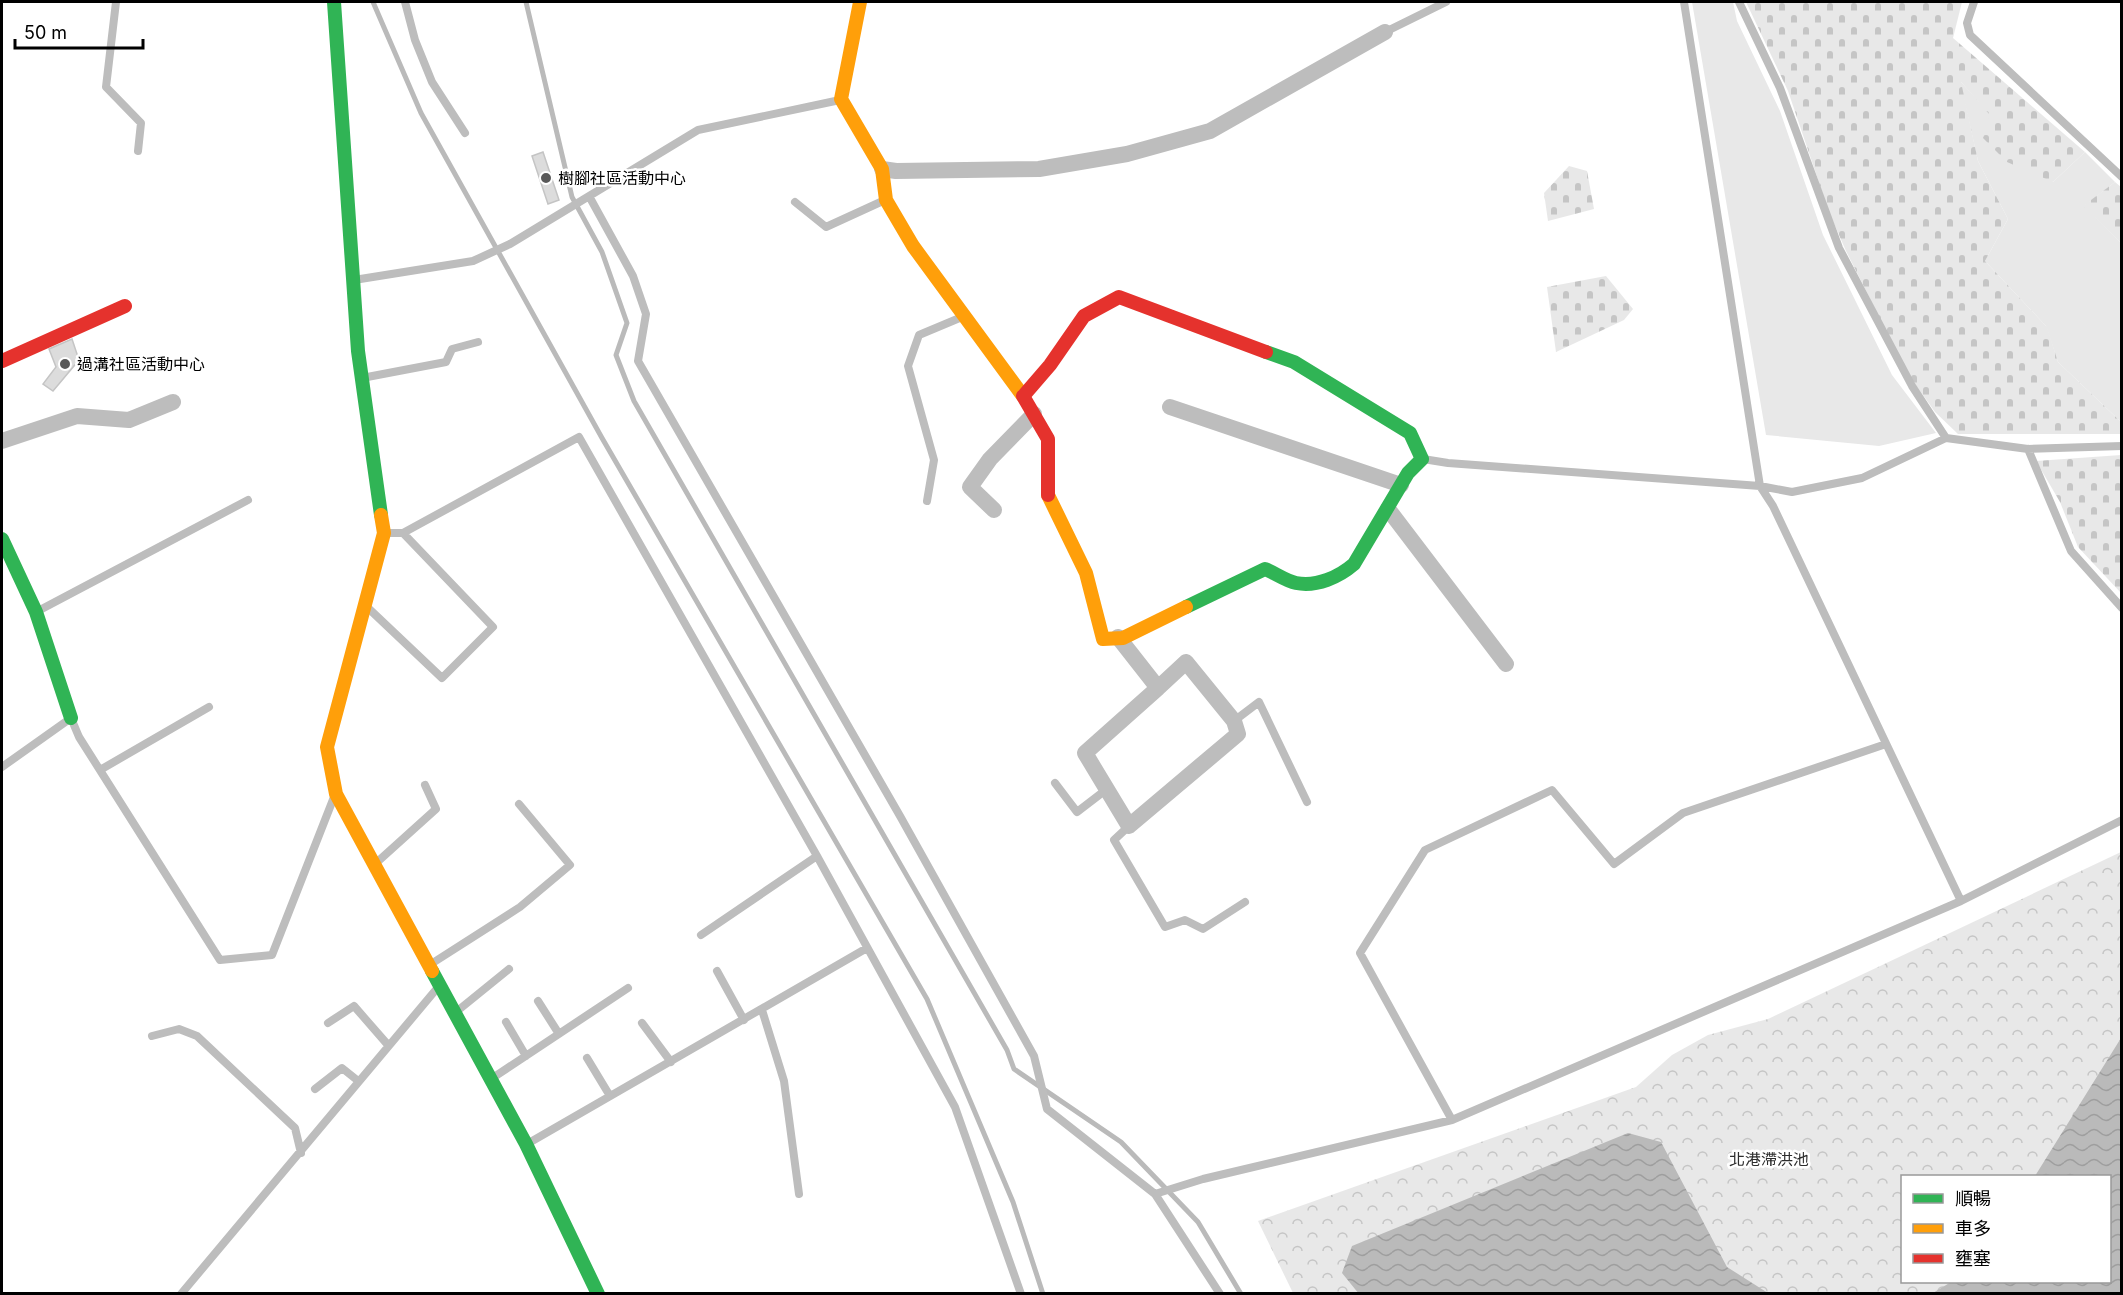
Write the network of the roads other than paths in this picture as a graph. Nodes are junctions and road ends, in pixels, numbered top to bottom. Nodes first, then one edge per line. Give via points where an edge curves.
1 (116, 2) edge
2 (334, 2) edge
3 (405, 2) edge
4 (860, 2) edge
5 (1446, 2) edge
6 (1684, 2) edge
7 (1739, 2) edge
8 (1974, 2) edge
9 (1385, 32) joint
10 (841, 99) junction
11 (465, 133) dead end
12 (138, 151) dead end
13 (882, 169) junction
14 (2121, 177) edge
15 (587, 198) junction
16 (886, 200) junction
17 (795, 201) dead end
18 (353, 280) junction
19 (125, 306) dead end
20 (965, 316) junction
21 (478, 342) dead end
22 (2, 361) edge
23 (362, 378) junction
24 (1023, 396) junction
25 (173, 402) dead end
26 (1170, 407) dead end
27 (1035, 414) junction
28 (1946, 438) junction
29 (2, 441) edge
30 (2121, 446) edge
31 (2028, 449) junction
32 (1422, 459) junction
33 (1401, 485) junction
34 (1760, 486) junction
35 (248, 500) dead end
36 (927, 501) dead end
37 (1388, 509) junction
38 (994, 510) dead end
39 (384, 533) junction
40 (403, 533) junction
41 (2, 539) edge
42 (363, 603) junction
43 (2121, 608) edge
44 (36, 612) junction
45 (1118, 637) junction
46 (1506, 664) dead end
47 (1158, 688) junction
48 (209, 707) dead end
49 (71, 718) junction
50 (1234, 721) junction
51 (1886, 744) junction
52 (2, 767) edge
53 (100, 770) junction
54 (1054, 783) dead end
55 (425, 785) dead end
56 (1107, 789) junction
57 (336, 794) junction
58 (1307, 802) dead end
59 (519, 804) dead end
60 (2121, 820) edge
61 (1128, 826) junction
62 (817, 856) junction
63 (375, 865) junction
64 (1961, 901) junction
65 (1245, 902) dead end
66 (701, 936) dead end
67 (867, 948) junction
68 (430, 965) junction
69 (509, 969) dead end
70 (717, 971) dead end
71 (441, 984) junction
72 (628, 988) dead end
73 (538, 1001) dead end
74 (762, 1010) junction
75 (456, 1012) junction
76 (744, 1020) junction
77 (506, 1022) dead end
78 (328, 1023) dead end
79 (642, 1023) dead end
80 (559, 1034) junction
81 (152, 1036) dead end
82 (388, 1045) junction
83 (526, 1056) junction
84 (587, 1058) dead end
85 (671, 1062) junction
86 (491, 1079) junction
87 (357, 1080) junction
88 (315, 1089) dead end
89 (610, 1096) junction
90 (1452, 1120) junction
91 (526, 1144) junction
92 (301, 1153) junction
93 (799, 1194) dead end
94 (1155, 1194) junction
95 (181, 1293) edge
96 (598, 1293) edge
97 (1021, 1293) edge
98 (1220, 1293) edge

1 - 12 lane via 106,87 141,123
2 - 18 street
3 - 11 lane via 432,82
4 - 10 street
5 - 9 lane
6 - 34 lane
7 - 28 lane via 1780,88 1839,248 1912,386
8 - 14 lane via 1967,23 1970,35
9 - 13 street via 1210,131 1127,154 1039,170
10 - 13 street
10 - 15 lane via 699,130
13 - 16 street
15 - 18 lane via 510,244 473,261
15 - 94 lane via 633,276 646,314 638,361 1034,1056 1047,1108
16 - 17 lane via 826,227
16 - 20 street via 913,246
18 - 23 street
19 - 22 street
20 - 24 street
20 - 36 lane via 919,334 908,366 934,460
21 - 23 lane via 452,349 446,362
23 - 39 street
24 - 27 street
24 - 32 street via 1084,315 1119,297 1294,362 1410,433
25 - 29 street via 129,420 77,416
26 - 33 street
27 - 38 street via 990,459 970,487
27 - 45 street via 1048,439 1048,494 1086,573 1103,639
28 - 31 lane
28 - 34 lane via 1862,478 1792,492
30 - 31 lane
31 - 43 lane via 2071,551
32 - 33 street
32 - 34 lane
33 - 37 street
34 - 51 lane
35 - 44 lane
37 - 45 street via 1354,564 1334,579 1297,583 1265,568 1123,638
37 - 46 street
39 - 40 lane
39 - 42 street
40 - 42 lane via 493,627 442,678
40 - 62 lane via 579,437
41 - 44 street
42 - 57 street via 327,747
44 - 49 street
45 - 47 street
47 - 50 street via 1186,662
47 - 56 street via 1085,753
48 - 53 lane
49 - 52 lane
49 - 53 lane
50 - 58 lane via 1259,702
50 - 61 street via 1238,734
51 - 64 lane
51 - 90 lane via 1683,813 1614,864 1552,790 1425,850 1360,953
53 - 57 lane via 220,960 272,955
54 - 56 lane via 1077,812
55 - 63 lane via 436,808
56 - 61 street
57 - 63 street
59 - 68 lane via 570,865 520,907
60 - 64 lane
61 - 65 lane via 1114,840 1165,927 1185,920 1203,929
62 - 66 lane
62 - 67 lane
63 - 68 street
64 - 90 lane
67 - 74 lane
67 - 97 lane via 955,1107
68 - 71 street
69 - 75 lane
70 - 76 lane
71 - 75 street
71 - 82 lane
72 - 80 lane
73 - 80 lane
74 - 76 lane
74 - 93 lane via 784,1081
75 - 86 street
76 - 85 lane
77 - 83 lane
78 - 82 lane via 354,1006
79 - 85 lane
80 - 83 lane
81 - 92 lane via 179,1029 196,1036 295,1128
82 - 87 lane
83 - 86 lane
84 - 89 lane
85 - 89 lane
86 - 91 street
87 - 88 lane via 342,1068
87 - 92 lane
89 - 91 lane
90 - 94 lane
91 - 96 street
92 - 95 lane
94 - 98 lane

